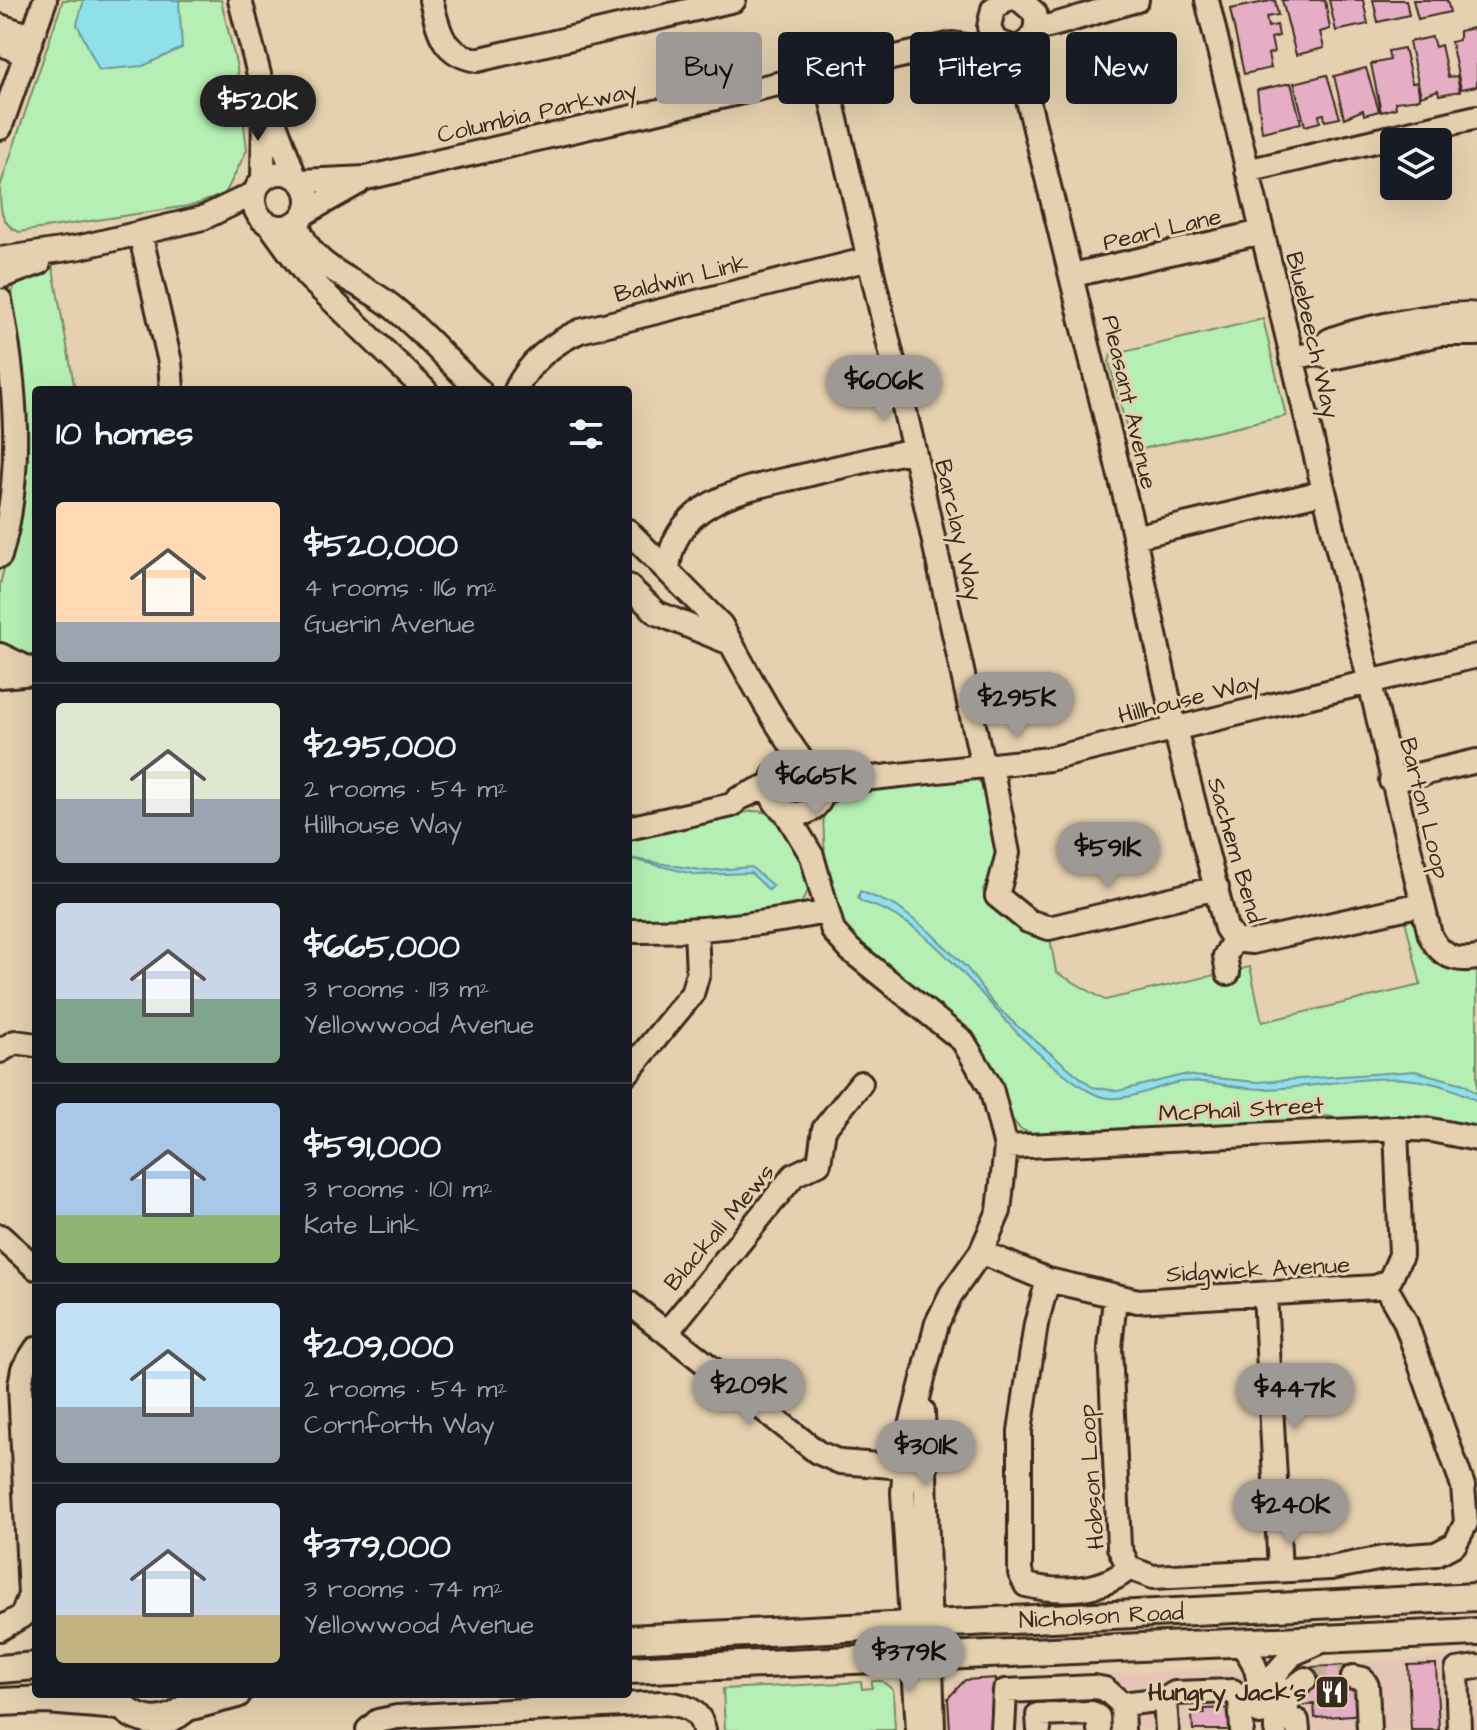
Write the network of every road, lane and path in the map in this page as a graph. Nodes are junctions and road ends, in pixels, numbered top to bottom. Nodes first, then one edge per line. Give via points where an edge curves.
1 (45, 0) edge
2 (240, 0) edge
3 (431, 0) edge
4 (734, 0) edge
5 (1137, 0) edge
6 (1207, 0) edge
7 (997, 18) edge
8 (1029, 19) edge
9 (0, 26) edge
10 (0, 43) edge
11 (29, 46) junction
12 (894, 57) edge
13 (778, 84) edge
14 (264, 94) junction
15 (832, 104) edge
16 (1029, 104) edge
17 (1477, 117) edge
18 (0, 128) edge
19 (1247, 171) junction
20 (366, 178) junction
21 (298, 179) junction
22 (259, 186) junction
23 (203, 218) junction
24 (301, 218) junction
25 (266, 222) junction
26 (1262, 232) junction
27 (140, 233) junction
28 (81, 247) junction
29 (0, 259) edge
30 (869, 259) junction
31 (1073, 275) junction
32 (0, 277) edge
33 (0, 300) edge
34 (1477, 315) edge
35 (1477, 334) edge
36 (1317, 353) junction
37 (1291, 358) junction
38 (519, 384) edge
39 (172, 386) edge
40 (417, 386) edge
41 (475, 386) edge
42 (914, 450) junction
43 (1323, 492) junction
44 (679, 530) junction
45 (632, 535) edge
46 (1134, 537) junction
47 (0, 556) edge
48 (668, 570) junction
49 (632, 590) edge
50 (728, 642) junction
51 (0, 655) edge
52 (1477, 656) edge
53 (32, 670) edge
54 (32, 672) edge
55 (0, 676) edge
56 (1368, 682) junction
57 (776, 727) junction
58 (1175, 729) junction
59 (1477, 761) edge
60 (810, 766) junction
61 (987, 766) junction
62 (776, 776) junction
63 (863, 779) junction
64 (1391, 781) junction
65 (818, 801) junction
66 (732, 805) junction
67 (782, 809) junction
68 (632, 827) edge
69 (812, 856) junction
70 (1217, 888) junction
71 (1422, 904) junction
72 (826, 912) junction
73 (696, 930) junction
74 (632, 931) edge
75 (1234, 940) junction
76 (1477, 958) edge
77 (1228, 973) dead end
78 (32, 1044) edge
79 (0, 1051) edge
80 (632, 1067) edge
81 (861, 1083) dead end
82 (1396, 1128) junction
83 (1477, 1139) edge
84 (1006, 1147) junction
85 (0, 1236) edge
86 (981, 1252) junction
87 (32, 1264) edge
88 (1048, 1280) junction
89 (1384, 1284) junction
90 (1265, 1295) junction
91 (1115, 1298) junction
92 (632, 1305) edge
93 (667, 1332) junction
94 (32, 1355) edge
95 (923, 1386) junction
96 (904, 1467) junction
97 (1129, 1568) junction
98 (1280, 1570) junction
99 (1477, 1597) edge
100 (921, 1626) junction
101 (0, 1629) edge
102 (1477, 1632) edge
103 (1336, 1637) junction
104 (632, 1639) edge
105 (1236, 1641) junction
106 (922, 1658) junction
107 (32, 1666) edge
108 (1477, 1667) edge
109 (0, 1669) edge
110 (632, 1670) edge
111 (1353, 1677) dead end
112 (225, 1698) edge
113 (1167, 1699) junction
114 (1116, 1701) junction
115 (0, 1702) edge
116 (1465, 1705) edge
117 (187, 1711) edge
118 (127, 1712) edge
119 (1292, 1712) edge
120 (1477, 1728) edge
121 (368, 1730) edge
122 (704, 1730) edge
123 (918, 1730) edge
124 (933, 1730) edge
125 (1003, 1730) edge
126 (1039, 1730) edge
127 (1099, 1730) edge
128 (1123, 1730) edge
129 (1167, 1730) edge
130 (1242, 1730) edge
131 (1261, 1730) edge
132 (1369, 1730) edge

1 - 11 street
2 - 14 street
3 - 4 street via 441,41 452,53 477,60
5 - 8 street via 1073,17 1066,12
6 - 19 street, Bluebeech Way
7 - 8 street via 1015,48
7 - 12 street, Columbia Parkway via 969,29 953,44
9 - 11 street
10 - 11 street
11 - 18 street
13 - 20 street, Columbia Parkway
14 - 21 street
14 - 22 street
15 - 30 street, Barclay Way
16 - 31 street, Pleasant Avenue
17 - 19 street
19 - 26 street, Bluebeech Way
20 - 21 street, Columbia Parkway
20 - 24 street, Columbia Parkway
21 - 22 street via 274,174
21 - 24 street via 308,203
22 - 23 street
22 - 25 street via 254,202
23 - 25 street
23 - 27 street
24 - 25 street via 280,227
24 - 41 street via 309,250 323,264 392,306
25 - 40 street via 307,276
26 - 31 street, Pearl Lane
26 - 37 street, Bluebeech Way
27 - 28 street
27 - 39 street
28 - 29 street
28 - 32 street
30 - 38 street, Baldwin Link via 580,331 556,344
30 - 42 street, Barclay Way
31 - 46 street, Pleasant Avenue
33 - 47 street via 16,424 13,486
34 - 36 street via 1447,313 1394,325 1328,341
35 - 36 street via 1440,334 1331,358
36 - 37 street
37 - 43 street, Bluebeech Way
42 - 44 street via 732,492
42 - 61 street, Barclay Way
43 - 46 street
43 - 56 street, Bluebeech Way
44 - 45 street via 658,540
44 - 48 street
45 - 48 street
46 - 58 street, Pleasant Avenue
48 - 50 street via 716,618
49 - 50 street via 657,613
50 - 57 street
51 - 53 street
52 - 56 street, Hillhouse Way
54 - 55 street
56 - 58 street, Hillhouse Way
56 - 64 street, Barton Loop
57 - 60 street
57 - 62 street
58 - 61 street, Hillhouse Way via 1049,759
58 - 70 street, Sachem Bend
59 - 64 street
60 - 62 street via 789,763
60 - 63 street, Hillhouse Way
60 - 65 street
61 - 63 street, Hillhouse Way
61 - 70 street, Barclay Way via 1008,853 997,896 1028,921 1049,928
62 - 66 street
62 - 67 street
63 - 65 street, Hillhouse Way
64 - 71 street, Barton Loop
65 - 67 street via 799,814
65 - 69 street via 811,827
66 - 67 street
66 - 68 street
67 - 69 street
69 - 72 street
70 - 75 street, Sachem Bend
71 - 75 street, Sachem Bend via 1252,942
71 - 76 street, Barton Loop via 1430,935 1442,953 1454,959
72 - 73 street
72 - 84 street via 841,942 963,1041 991,1088
73 - 74 street
73 - 80 street via 698,973 692,994
75 - 77 street via 1225,956
78 - 79 street via 15,1042
81 - 93 street, Blackall Mews via 824,1129 819,1163 794,1175
82 - 83 street, McPhail Street
82 - 84 street, McPhail Street
82 - 89 street, Sidgwick Avenue via 1401,1255 1397,1270
84 - 86 street via 999,1211
85 - 87 street
86 - 88 street, Sidgwick Avenue
86 - 95 street via 937,1323
88 - 91 street, Sidgwick Avenue
88 - 97 street via 1020,1431 1020,1573 1026,1585 1040,1589 1101,1586
89 - 90 street, Sidgwick Avenue via 1366,1290
89 - 98 street, Hobson Loop via 1405,1321 1453,1455 1463,1486 1466,1523 1455,1544 1436,1554
90 - 91 street, Sidgwick Avenue
90 - 98 street
91 - 97 street, Hobson Loop via 1110,1348 1119,1547
92 - 93 street
93 - 96 street via 817,1452 840,1462
94 - 101 street via 20,1386 30,1595 22,1616
95 - 96 street
95 - 100 street
96 - 100 street
97 - 98 street, Hobson Loop via 1153,1577
99 - 100 main road, Nicholson Road
100 - 104 main road, Nicholson Road
100 - 106 street
102 - 103 main road, Nicholson Road
103 - 105 main road, Nicholson Road
103 - 119 street via 1293,1654 1275,1674
105 - 106 main road, Nicholson Road
105 - 131 street via 1257,1666
106 - 110 main road, Nicholson Road
106 - 123 street
106 - 124 street
107 - 109 main road
108 - 116 street via 1457,1670
111 - 132 street via 1367,1686
112 - 117 main road
113 - 114 street
113 - 129 street
113 - 130 street via 1175,1693 1237,1693
114 - 125 street via 1098,1687 1004,1692
114 - 128 street
115 - 118 main road via 47,1700
116 - 120 street
117 - 118 main road via 156,1722
121 - 122 street via 378,1721 397,1717 661,1703 682,1704
126 - 127 street via 1038,1715 1092,1713 1098,1717

